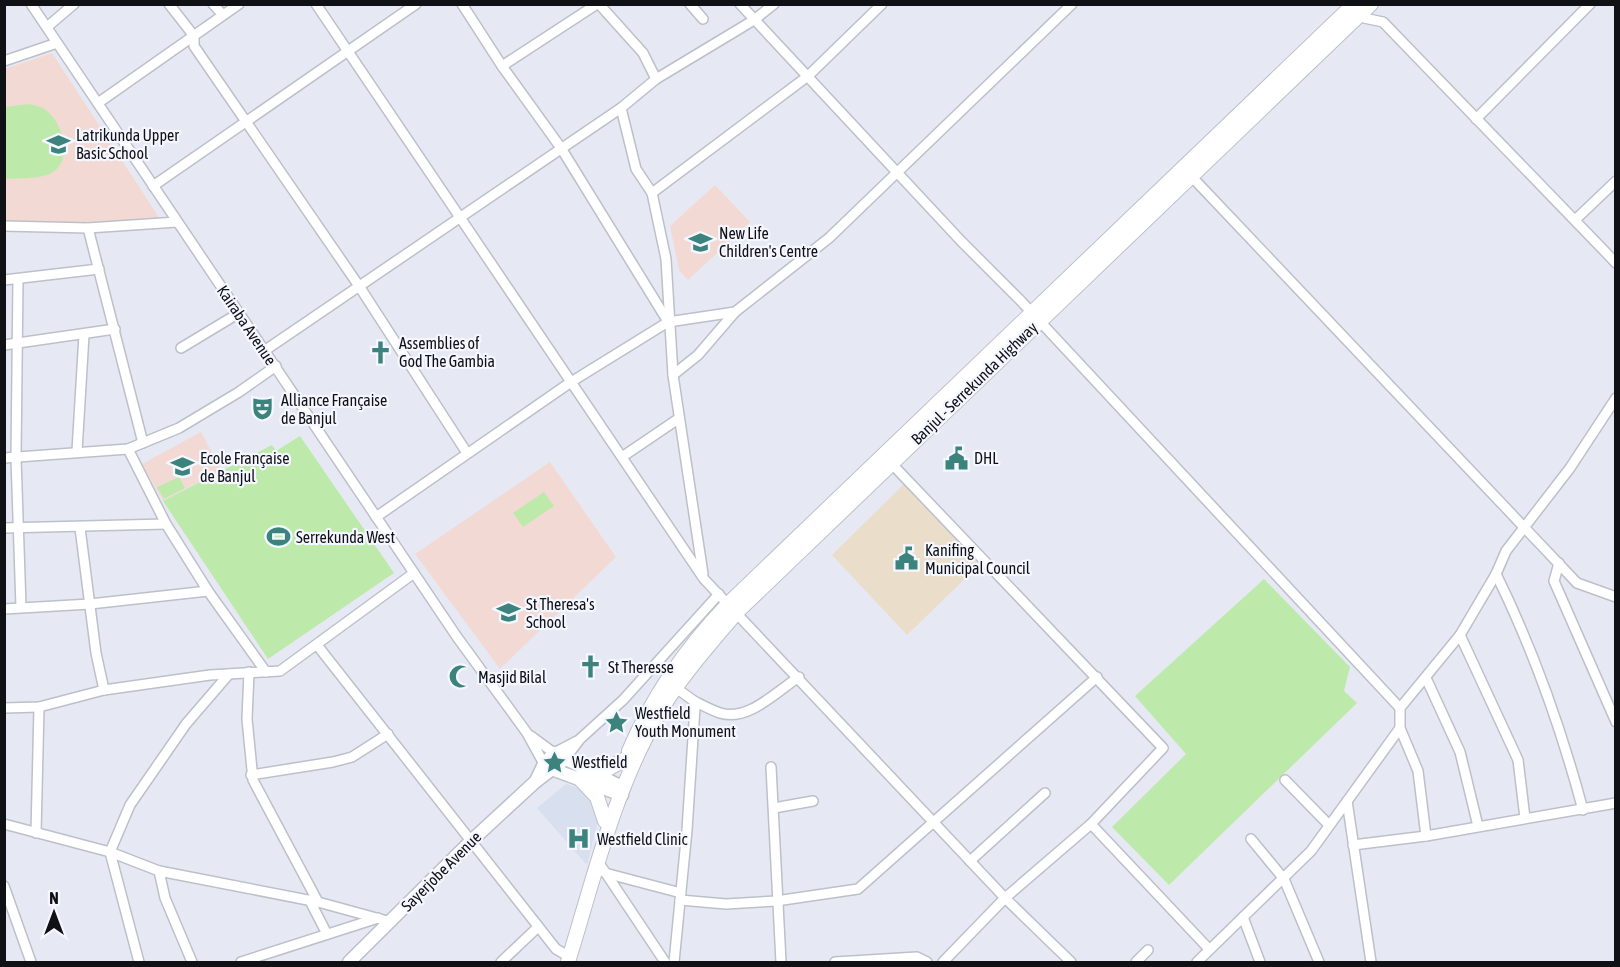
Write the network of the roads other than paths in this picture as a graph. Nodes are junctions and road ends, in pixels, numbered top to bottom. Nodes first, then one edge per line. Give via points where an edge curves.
1 (31, 4) edge
2 (74, 4) edge
3 (169, 4) edge
4 (213, 4) edge
5 (239, 4) edge
6 (316, 4) edge
7 (416, 4) edge
8 (462, 4) edge
9 (598, 4) edge
10 (690, 4) edge
11 (740, 4) edge
12 (774, 4) edge
13 (882, 4) edge
14 (1072, 4) edge
15 (1371, 4) edge
16 (1590, 4) edge
17 (1353, 8) edge
18 (223, 15) junction
19 (703, 20) dead end
20 (754, 20) junction
21 (47, 27) junction
22 (194, 36) junction
23 (57, 43) junction
24 (349, 53) junction
25 (4, 61) edge
26 (501, 66) junction
27 (808, 76) junction
28 (656, 79) junction
29 (98, 103) junction
30 (621, 108) junction
31 (1476, 119) junction
32 (245, 121) junction
33 (561, 148) junction
34 (897, 171) junction
35 (1192, 177) junction
36 (1616, 181) edge
37 (153, 186) junction
38 (652, 193) junction
39 (459, 219) junction
40 (1575, 220) junction
41 (177, 222) junction
42 (4, 226) edge
43 (88, 228) junction
44 (1616, 263) edge
45 (99, 269) junction
46 (18, 279) junction
47 (4, 280) edge
48 (359, 286) junction
49 (735, 312) junction
50 (239, 313) junction
51 (1035, 316) junction
52 (668, 322) junction
53 (115, 329) junction
54 (84, 335) junction
55 (18, 344) junction
56 (4, 345) edge
57 (181, 348) dead end
58 (264, 351) junction
59 (276, 366) junction
60 (673, 375) junction
61 (571, 382) junction
62 (1616, 398) edge
63 (678, 419) junction
64 (143, 444) junction
65 (129, 449) junction
66 (77, 451) junction
67 (467, 453) junction
68 (622, 457) junction
69 (4, 458) edge
70 (16, 458) junction
71 (891, 463) junction
72 (376, 517) junction
73 (166, 524) junction
74 (4, 528) edge
75 (20, 528) junction
76 (80, 528) junction
77 (1525, 530) junction
78 (1559, 563) junction
79 (414, 573) junction
80 (1496, 574) junction
81 (704, 579) junction
82 (208, 591) junction
83 (1616, 597) edge
84 (728, 603) junction
85 (90, 604) junction
86 (21, 607) junction
87 (4, 609) edge
88 (1460, 635) junction
89 (317, 645) junction
90 (249, 672) junction
91 (266, 672) junction
92 (229, 674) junction
93 (799, 677) junction
94 (1097, 677) junction
95 (1426, 678) junction
96 (676, 688) junction
97 (104, 690) junction
98 (694, 701) junction
99 (39, 707) junction
100 (4, 708) edge
101 (1400, 708) junction
102 (1616, 722) edge
103 (1400, 728) junction
104 (527, 733) junction
105 (388, 734) junction
106 (559, 757) junction
107 (627, 758) junction
108 (548, 767) junction
109 (771, 767) dead end
110 (581, 774) junction
111 (251, 775) junction
112 (1285, 780) dead end
113 (619, 790) junction
114 (1045, 794) dead end
115 (813, 801) dead end
116 (1347, 801) junction
117 (1616, 803) edge
118 (774, 808) junction
119 (1583, 810) junction
120 (1526, 818) junction
121 (604, 821) junction
122 (934, 823) junction
123 (4, 824) edge
124 (1091, 824) junction
125 (1329, 825) junction
126 (1478, 826) junction
127 (36, 832) junction
128 (1426, 836) junction
129 (1251, 839) dead end
130 (470, 842) junction
131 (1353, 845) junction
132 (110, 852) junction
133 (970, 861) junction
134 (602, 868) junction
135 (159, 871) junction
136 (1284, 879) junction
137 (4, 886) edge
138 (680, 897) junction
139 (1005, 898) junction
140 (776, 901) junction
141 (6, 902) edge
142 (314, 902) junction
143 (1243, 917) junction
144 (378, 918) junction
145 (391, 922) junction
146 (538, 927) junction
147 (327, 934) junction
148 (1209, 949) junction
149 (1148, 950) dead end
150 (565, 959) edge
151 (352, 961) edge
152 (31, 963) edge
153 (139, 963) edge
154 (192, 963) edge
155 (241, 963) edge
156 (501, 963) edge
157 (665, 963) edge
158 (674, 963) edge
159 (781, 963) edge
160 (835, 963) edge
161 (927, 963) edge
162 (943, 963) edge
163 (1071, 963) edge
164 (1136, 963) edge
165 (1197, 963) edge
166 (1260, 963) edge
167 (1319, 963) edge
168 (1371, 963) edge

1 - 21 street, Kairaba Avenue
2 - 21 street
3 - 22 street
4 - 18 street
5 - 18 street
6 - 24 street
7 - 24 street
8 - 26 street
9 - 26 street
9 - 28 street via 643,53
10 - 19 street
11 - 20 street
12 - 20 street
13 - 27 street
14 - 34 street
15 - 17 highway, Banjul - Serrekunda Highway
16 - 31 street
17 - 31 street via 1383,22
17 - 35 highway, Banjul - Serrekunda Highway
17 - 51 highway, Banjul - Serrekunda Highway
18 - 22 street
20 - 27 street
20 - 28 street
21 - 23 street, Kairaba Avenue
22 - 29 street
22 - 32 street via 194,46
23 - 25 street
23 - 29 street, Kairaba Avenue
24 - 32 street
24 - 39 street
26 - 33 street
27 - 34 street
27 - 38 street
28 - 30 street
29 - 37 street, Kairaba Avenue
30 - 33 street
30 - 38 street via 636,169
31 - 40 street
32 - 37 street
32 - 48 street
33 - 39 street
33 - 52 street
34 - 49 street via 829,238
34 - 51 street
35 - 51 highway, Banjul - Serrekunda Highway
35 - 77 street
36 - 40 street
37 - 41 street, Kairaba Avenue
38 - 52 street via 666,259
39 - 48 street
39 - 61 street
40 - 44 street
41 - 43 street
41 - 50 street, Kairaba Avenue
42 - 43 street
43 - 45 street
45 - 46 street
45 - 53 street
46 - 47 street
46 - 55 street
48 - 58 street
48 - 67 street
49 - 52 street
49 - 60 street via 698,354
50 - 57 street
50 - 58 street, Kairaba Avenue
51 - 71 highway, Banjul - Serrekunda Highway
51 - 84 highway, Banjul - Serrekunda Highway
51 - 101 street
52 - 60 street
52 - 61 street
53 - 54 street
53 - 64 street
54 - 55 street
54 - 66 street
55 - 56 street
55 - 70 street
58 - 59 street, Kairaba Avenue
59 - 64 street via 189,422
59 - 72 street, Kairaba Avenue
60 - 63 street
61 - 67 street
61 - 68 street
62 - 77 street
63 - 68 street
63 - 81 street
64 - 65 street
65 - 66 street
65 - 73 street
66 - 70 street
67 - 72 street
68 - 81 street
69 - 70 street
70 - 75 street
71 - 84 highway, Banjul - Serrekunda Highway
71 - 94 street
72 - 79 street, Kairaba Avenue
73 - 76 street
73 - 82 street
74 - 75 street
75 - 76 street
75 - 86 street
76 - 85 street
77 - 78 street
77 - 80 street via 1506,551
78 - 83 street via 1577,583
78 - 102 street via 1554,581
79 - 89 street
79 - 104 street, Kairaba Avenue
80 - 88 street
80 - 119 street via 1526,634
81 - 84 street
82 - 85 street
82 - 91 street
84 - 93 street
84 - 96 highway, Banjul - Serrekunda Highway
84 - 106 street
84 - 107 highway, Banjul - Serrekunda Highway via 664,684
85 - 86 street
85 - 97 street
86 - 87 street
88 - 95 street
88 - 120 street via 1518,760
89 - 91 street via 280,671
89 - 105 street
90 - 91 street
90 - 92 street
90 - 111 street
92 - 97 street
92 - 132 street via 186,724 130,805
93 - 98 street via 748,711 735,715 721,714
93 - 122 street
94 - 122 street
94 - 124 street via 1163,748
95 - 101 street
95 - 126 street via 1460,752
96 - 98 street
96 - 113 highway, Banjul - Serrekunda Highway
97 - 99 street
98 - 138 street
99 - 100 street
99 - 127 street
101 - 103 street
103 - 116 street
103 - 128 street via 1418,771
104 - 106 street, Kairaba Avenue
104 - 108 street, Kairaba Avenue
105 - 111 street via 342,759
105 - 130 street
106 - 108 main road, Sayerjobe Avenue
106 - 110 main road, Kairaba Avenue
107 - 110 highway via 606,770
107 - 113 highway, Banjul - Serrekunda Highway
108 - 110 main road, Kairaba Avenue
108 - 130 main road, Sayerjobe Avenue
109 - 118 street
110 - 113 main road, Kairaba Avenue
110 - 121 highway via 597,797
111 - 142 street
112 - 125 street
113 - 121 highway
113 - 134 highway
114 - 133 street
115 - 118 street
116 - 125 street
116 - 131 street
117 - 119 street
118 - 140 street
119 - 120 street
120 - 126 street
121 - 150 highway
122 - 133 street
122 - 140 street via 858,889
123 - 127 street
124 - 139 street
124 - 148 street
125 - 136 street
126 - 128 street
127 - 132 street
128 - 131 street
129 - 136 street
130 - 145 main road, Sayerjobe Avenue
130 - 146 street
131 - 168 street
132 - 135 street
132 - 153 street
133 - 139 street
134 - 138 street
134 - 150 highway
134 - 157 street
135 - 142 street
135 - 154 street via 165,898
136 - 143 street
136 - 167 street
137 - 141 street
138 - 140 street via 726,903
138 - 158 street
139 - 162 street
139 - 163 street
140 - 159 street
141 - 152 street
142 - 144 street
142 - 147 street
143 - 148 street
143 - 166 street
144 - 145 street
144 - 147 street
145 - 151 main road, Sayerjobe Avenue
146 - 150 street
146 - 156 street
147 - 155 street
148 - 165 street
149 - 164 street
160 - 161 street via 917,957

